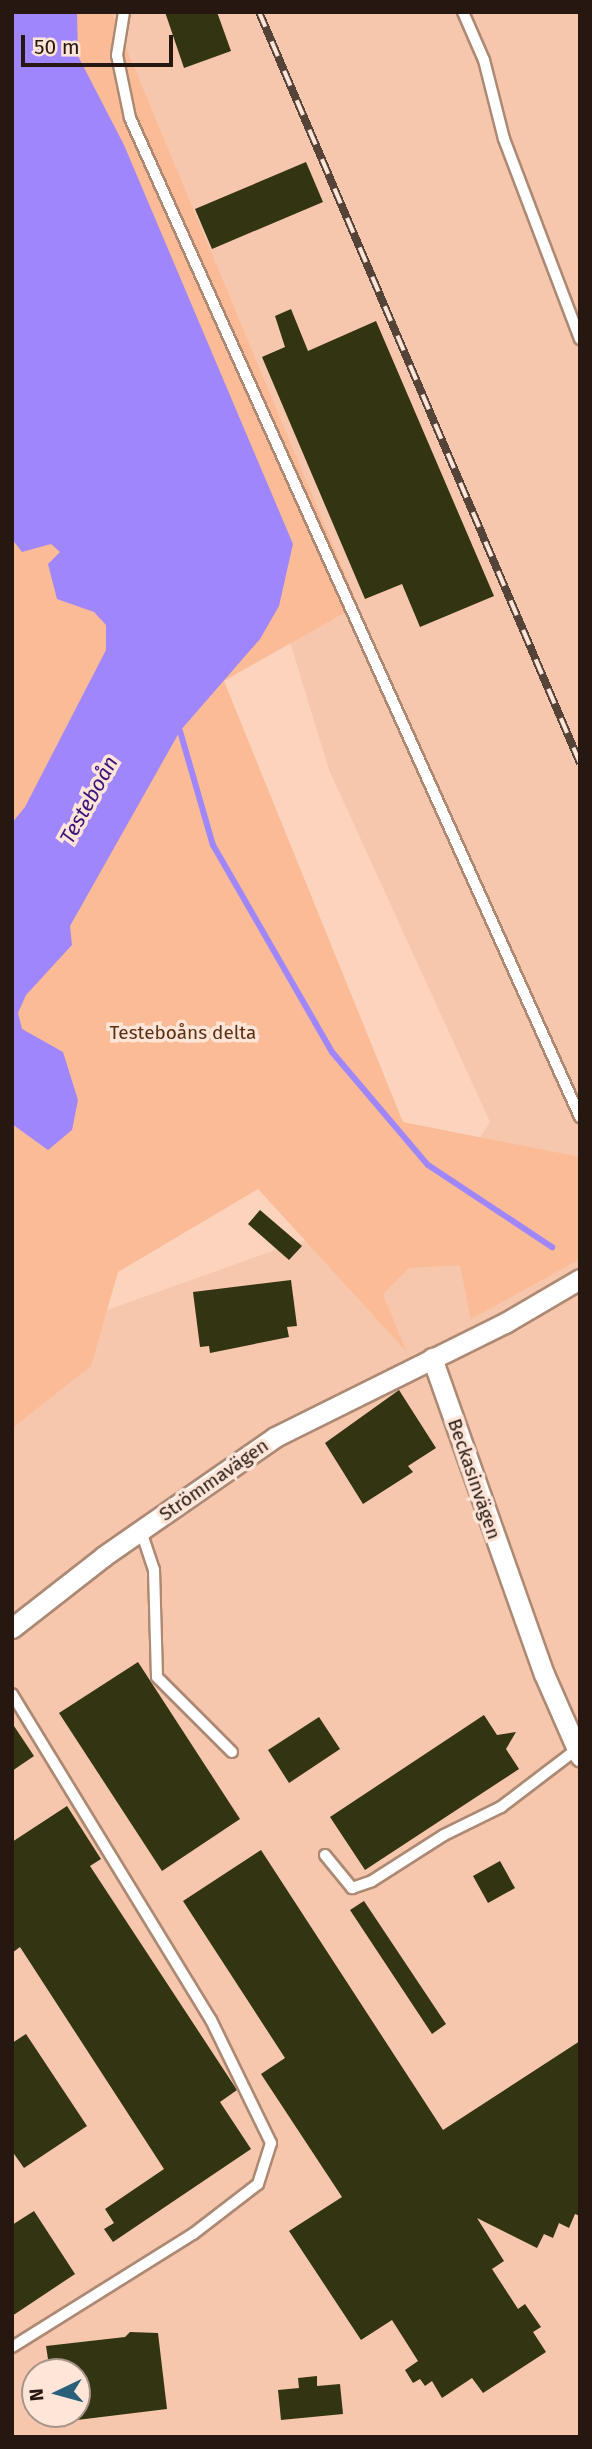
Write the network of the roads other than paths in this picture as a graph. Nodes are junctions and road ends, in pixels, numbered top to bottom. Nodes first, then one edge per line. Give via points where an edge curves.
1 (124, 12) edge
2 (463, 12) edge
3 (580, 339) edge
4 (580, 1116) edge
5 (580, 1279) edge
6 (432, 1358) junction
7 (141, 1531) junction
8 (12, 1628) edge
9 (12, 1694) edge
10 (232, 1752) dead end
11 (578, 1753) edge
12 (325, 1855) dead end
13 (12, 2347) edge

1 - 4 lane via 117,55 130,118
2 - 3 lane via 484,60 504,139
5 - 6 street
6 - 7 street, Strömmavägen via 275,1437
6 - 11 street, Beckasinvägen via 540,1662
7 - 8 street, Strömmavägen
7 - 10 lane via 154,1570 157,1677
9 - 13 lane via 211,2020 271,2143 258,2184 193,2234
11 - 12 lane via 501,1807 444,1835 372,1881 352,1888

